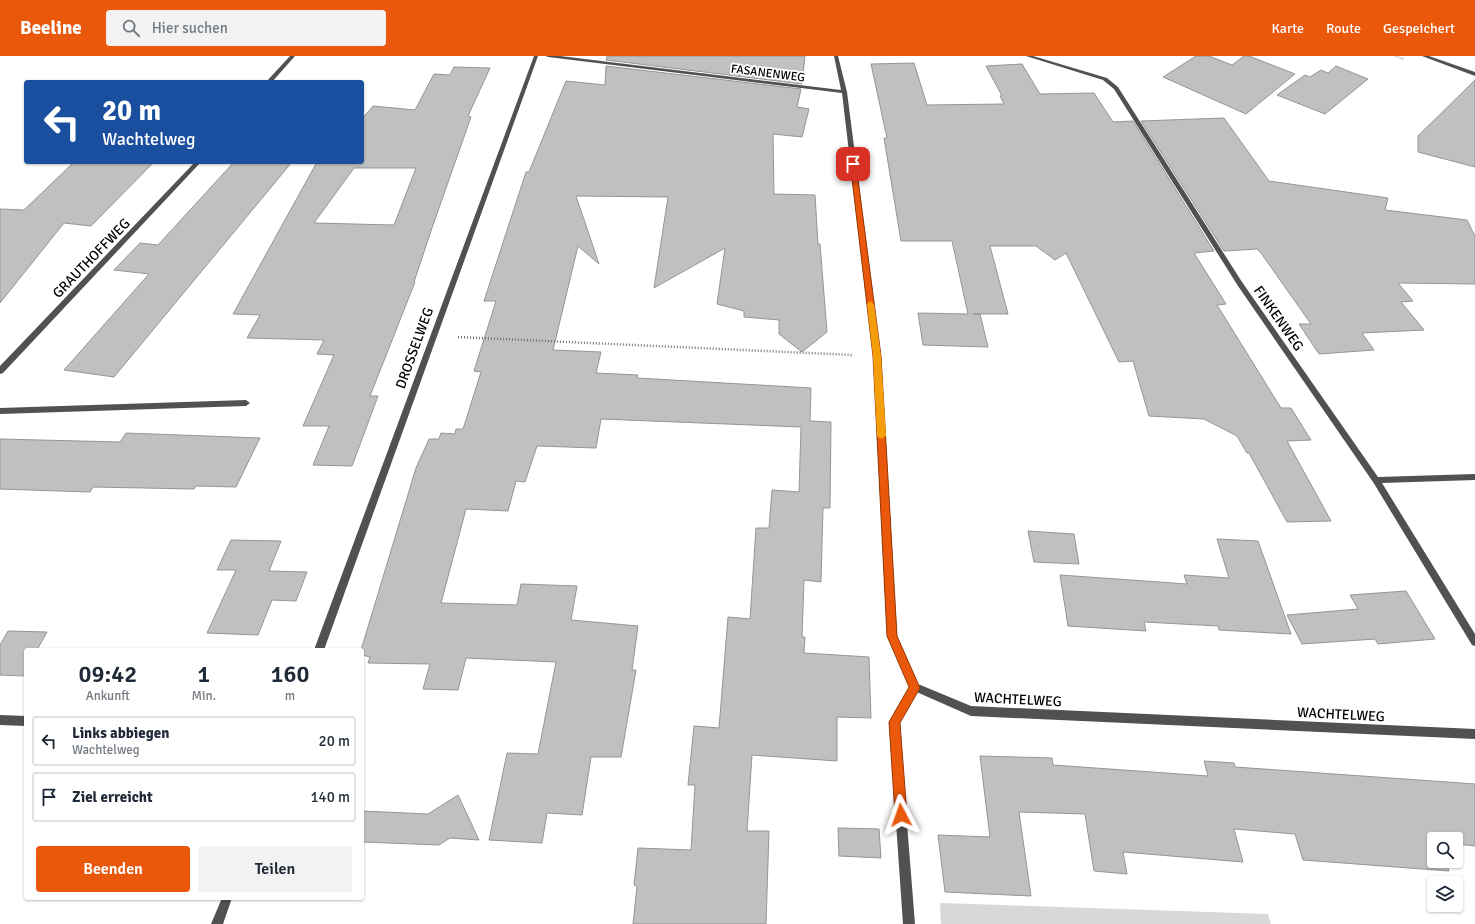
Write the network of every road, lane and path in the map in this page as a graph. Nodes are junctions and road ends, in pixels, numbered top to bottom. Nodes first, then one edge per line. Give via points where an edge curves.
1 (293, 56) edge
2 (536, 56) edge
3 (548, 56) edge
4 (836, 56) edge
5 (1028, 56) edge
6 (1424, 56) edge
7 (1475, 74) edge
8 (272, 80) edge
9 (844, 92) junction
10 (196, 164) edge
11 (434, 336) junction
12 (877, 356) junction
13 (0, 371) edge
14 (246, 403) dead end
15 (0, 411) edge
16 (1475, 477) edge
17 (1376, 480) junction
18 (1475, 642) edge
19 (320, 648) edge
20 (915, 688) junction
21 (0, 720) edge
22 (24, 721) edge
23 (1475, 734) edge
24 (226, 900) edge
25 (217, 924) edge
26 (909, 924) edge

1 - 8 street
2 - 11 street, DROSSELWEG
3 - 9 street, FASANENWEG
4 - 9 street
5 - 17 street, FINKENWEG via 1104,78 1116,88 1240,284
6 - 7 street
9 - 12 street
10 - 13 street, GRAUTHOFFWEG
11 - 12 path
11 - 19 street, DROSSELWEG
12 - 20 street via 892,636
14 - 15 street
16 - 17 street
17 - 18 street, FINKENWEG
20 - 23 street, WACHTELWEG via 970,711
20 - 26 street via 894,722
21 - 22 street
24 - 25 street

